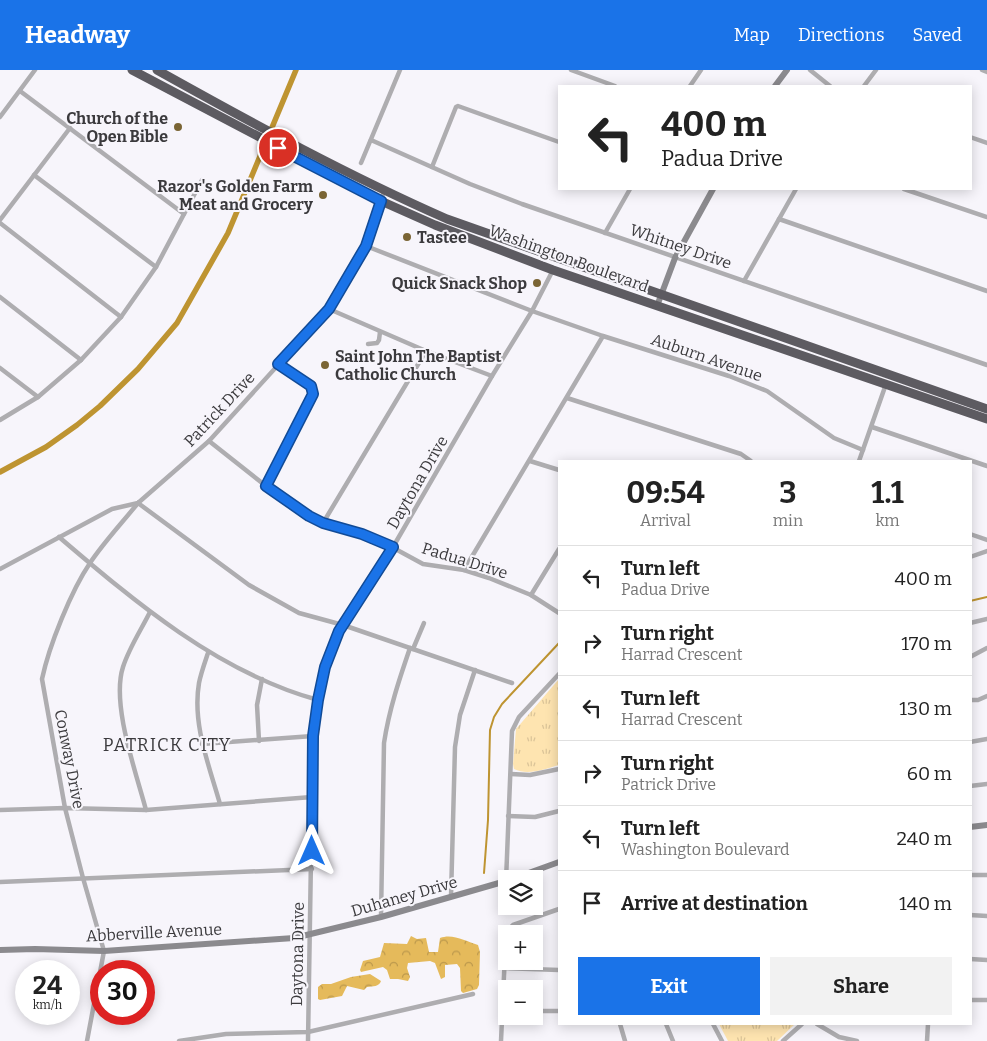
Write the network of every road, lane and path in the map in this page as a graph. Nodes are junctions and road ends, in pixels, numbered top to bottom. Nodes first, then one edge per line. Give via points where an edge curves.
1 (35, 70) edge
2 (132, 70) edge
3 (156, 70) edge
4 (400, 70) edge
5 (571, 70) edge
6 (701, 70) edge
7 (787, 70) edge
8 (810, 70) edge
9 (876, 70) edge
10 (982, 70) edge
11 (987, 72) edge
12 (612, 85) edge
13 (691, 85) edge
14 (776, 85) edge
15 (829, 85) edge
16 (865, 85) edge
17 (20, 91) junction
18 (0, 117) edge
19 (70, 128) junction
20 (972, 138) edge
21 (371, 140) junction
22 (558, 142) edge
23 (987, 143) edge
24 (361, 163) dead end
25 (432, 167) junction
26 (34, 175) junction
27 (202, 180) dead end
28 (629, 190) edge
29 (712, 190) edge
30 (795, 190) edge
31 (907, 190) edge
32 (384, 191) junction
33 (381, 201) junction
34 (184, 214) junction
35 (987, 217) edge
36 (779, 219) junction
37 (0, 221) edge
38 (604, 233) junction
39 (366, 246) junction
40 (675, 258) junction
41 (156, 267) junction
42 (552, 270) junction
43 (744, 281) junction
44 (987, 291) edge
45 (661, 295) junction
46 (0, 297) edge
47 (657, 306) junction
48 (329, 309) junction
49 (532, 311) junction
50 (121, 317) junction
51 (380, 332) junction
52 (603, 336) junction
53 (368, 344) dead end
54 (426, 351) junction
55 (81, 360) junction
56 (278, 364) junction
57 (987, 365) edge
58 (0, 368) edge
59 (492, 376) junction
60 (886, 384) junction
61 (38, 397) junction
62 (567, 398) junction
63 (987, 409) edge
64 (987, 419) edge
65 (0, 420) edge
66 (872, 427) junction
67 (210, 442) junction
68 (863, 450) junction
69 (750, 460) edge
70 (859, 460) edge
71 (969, 460) edge
72 (530, 461) junction
73 (972, 461) edge
74 (987, 466) edge
75 (558, 470) edge
76 (266, 486) junction
77 (138, 503) junction
78 (323, 523) junction
79 (972, 535) edge
80 (59, 538) junction
81 (987, 540) edge
82 (393, 547) junction
83 (558, 551) edge
84 (987, 551) edge
85 (972, 556) edge
86 (90, 564) junction
87 (1, 570) edge
88 (464, 570) junction
89 (531, 595) junction
90 (150, 612) junction
91 (558, 612) edge
92 (987, 619) edge
93 (424, 623) dead end
94 (972, 623) edge
95 (343, 625) junction
96 (987, 648) edge
97 (411, 649) junction
98 (208, 653) junction
99 (972, 656) edge
100 (476, 670) junction
101 (558, 675) edge
102 (262, 679) junction
103 (512, 683) dead end
104 (987, 696) edge
105 (318, 700) junction
106 (972, 700) edge
107 (313, 736) junction
108 (987, 739) edge
109 (259, 741) junction
110 (972, 742) edge
111 (202, 744) junction
112 (558, 769) edge
113 (511, 774) junction
114 (987, 784) edge
115 (972, 786) edge
116 (312, 797) junction
117 (220, 804) junction
118 (65, 808) junction
119 (0, 810) edge
120 (146, 810) junction
121 (558, 811) edge
122 (508, 816) junction
123 (987, 826) edge
124 (972, 828) edge
125 (558, 862) edge
126 (312, 869) junction
127 (508, 870) edge
128 (536, 870) edge
129 (972, 875) edge
130 (987, 875) edge
131 (82, 878) junction
132 (0, 882) edge
133 (498, 883) edge
134 (452, 897) junction
135 (558, 909) edge
136 (972, 915) edge
137 (987, 916) edge
138 (381, 918) junction
139 (517, 925) edge
140 (309, 935) junction
141 (0, 950) edge
142 (104, 951) junction
143 (972, 959) edge
144 (987, 960) edge
145 (543, 969) edge
146 (558, 970) edge
147 (473, 994) dead end
148 (972, 1000) edge
149 (987, 1000) edge
150 (543, 1011) edge
151 (558, 1011) edge
152 (503, 1025) edge
153 (620, 1025) edge
154 (666, 1025) edge
155 (714, 1025) edge
156 (801, 1025) edge
157 (818, 1025) edge
158 (928, 1025) edge
159 (308, 1032) junction
160 (86, 1041) edge
161 (179, 1041) edge
162 (308, 1041) edge
163 (501, 1041) edge
164 (625, 1041) edge
165 (673, 1041) edge
166 (722, 1041) edge
167 (783, 1041) edge
168 (857, 1041) edge
169 (927, 1041) edge

1 - 17 street
2 - 33 highway, Washington Boulevard
3 - 32 highway, Washington Boulevard
4 - 21 street
5 - 12 street
6 - 13 street
7 - 14 street
8 - 15 street
9 - 16 street
10 - 11 street
17 - 18 street
17 - 19 street
19 - 26 street
19 - 34 street
20 - 23 street
21 - 24 street
21 - 25 street, Whitney Drive
22 - 25 street via 458,106
25 - 38 street, Whitney Drive via 513,201
26 - 37 street
26 - 41 street
27 - 34 street
28 - 38 street
29 - 40 street
30 - 36 street
31 - 35 street
32 - 33 street, Patrick Drive
32 - 45 highway, Washington Boulevard via 447,219
33 - 39 street, Patrick Drive
33 - 42 highway, Washington Boulevard
34 - 41 street
36 - 43 street
36 - 44 street
37 - 50 street
38 - 40 street, Whitney Drive
39 - 48 street, Patrick Drive
39 - 49 street, Auburn Avenue
40 - 43 street, Whitney Drive
40 - 45 street
41 - 50 street
42 - 47 highway, Washington Boulevard
42 - 49 street, Daytona Drive
43 - 57 street, Whitney Drive
45 - 47 street
45 - 63 highway, Washington Boulevard
46 - 55 street
47 - 60 highway, Washington Boulevard
48 - 51 street
48 - 56 street, Patrick Drive
49 - 52 street, Auburn Avenue
49 - 59 street, Daytona Drive
50 - 55 street
51 - 53 street via 377,343
51 - 54 street
52 - 62 street
52 - 68 street, Auburn Avenue via 767,391 834,438
54 - 59 street
54 - 78 street
55 - 61 street
56 - 67 street, Patrick Drive
56 - 76 street via 311,386 313,394
58 - 61 street
59 - 82 street, Daytona Drive
60 - 64 highway, Washington Boulevard
60 - 66 street
61 - 65 street
62 - 69 street via 741,454
62 - 72 street
66 - 68 street
66 - 71 street
67 - 76 street, Padua Drive
67 - 77 street, Patrick Drive
68 - 70 street
72 - 75 street
72 - 88 street
73 - 74 street
76 - 78 street, Padua Drive
77 - 80 street, Patrick Drive via 112,509
77 - 86 street, Conway Drive
77 - 95 street via 249,585 299,613
78 - 82 street, Padua Drive
79 - 81 street
80 - 86 street
80 - 87 street, Patrick Drive
82 - 88 street, Padua Drive via 424,564
82 - 95 street, Daytona Drive
83 - 89 street
84 - 85 street
86 - 90 street
86 - 118 street, Conway Drive via 68,605 42,679
88 - 89 street, Padua Drive
89 - 91 street, Padua Drive
90 - 98 street
90 - 120 street via 123,668 119,696
92 - 94 street
93 - 97 street
95 - 97 street
95 - 105 street, Daytona Drive via 325,667
96 - 99 street
97 - 100 street
97 - 138 street via 395,690 384,743
98 - 102 street
98 - 111 street via 199,682 197,714
100 - 103 street
100 - 134 street via 460,714 456,738
101 - 113 street via 515,724
102 - 105 street via 300,696
102 - 109 street via 257,705
104 - 106 street
105 - 107 street, Daytona Drive
107 - 109 street
107 - 116 street, Daytona Drive
108 - 110 street
109 - 111 street
111 - 117 street
112 - 113 street via 530,775
113 - 122 street
114 - 115 street
116 - 117 street
116 - 126 street, Daytona Drive
117 - 120 street
118 - 119 street
118 - 120 street
118 - 131 street, Conway Drive
121 - 122 street via 535,817
122 - 127 street
123 - 124 street
125 - 128 street, Duhaney Drive
126 - 131 street
126 - 140 street, Daytona Drive
129 - 130 street
131 - 132 street
131 - 142 street, Conway Drive
133 - 134 street, Duhaney Drive
134 - 138 street, Duhaney Drive
135 - 139 street
136 - 137 street
138 - 140 street, Duhaney Drive
140 - 142 street, Abberville Avenue
140 - 159 street, Daytona Drive
141 - 142 street, Abberville Avenue
142 - 160 street, Conway Drive
143 - 144 street
145 - 146 street
147 - 159 street
148 - 149 street
150 - 151 street
152 - 163 street
153 - 164 street
154 - 165 street
155 - 166 street
156 - 167 street
157 - 168 street via 839,1037
158 - 169 street
159 - 161 street via 226,1034
159 - 162 street, Daytona Drive

